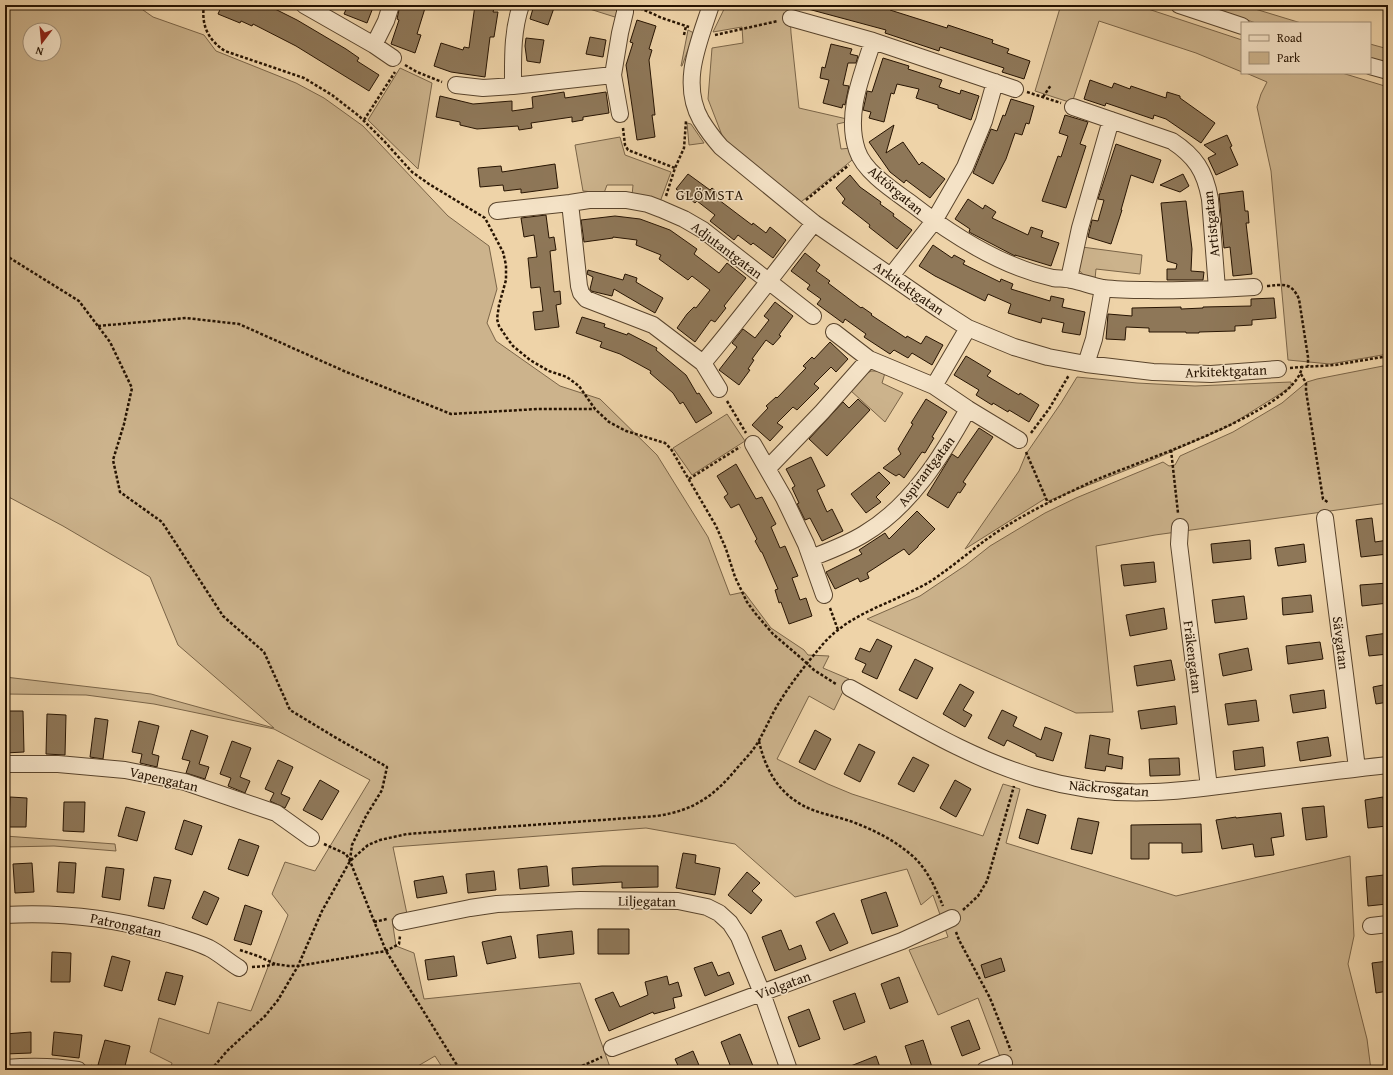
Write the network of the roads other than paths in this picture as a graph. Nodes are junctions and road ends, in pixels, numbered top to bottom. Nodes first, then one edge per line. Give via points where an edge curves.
1 (304, 5) edge
2 (391, 5) edge
3 (521, 5) edge
4 (625, 5) edge
5 (711, 5) edge
6 (1179, 5) edge
7 (791, 18) dead end
8 (1241, 26) edge
9 (873, 41) junction
10 (374, 45) junction
11 (396, 60) road end
12 (1371, 66) edge
13 (1388, 71) edge
14 (613, 75) junction
15 (995, 82) junction
16 (456, 85) road end
17 (513, 86) junction
18 (1015, 89) road end
19 (1073, 107) road end
20 (620, 114) road end
21 (1111, 120) junction
22 (570, 203) junction
23 (497, 211) dead end
24 (934, 221) junction
25 (814, 223) junction
26 (892, 276) junction
27 (1068, 279) junction
28 (768, 281) junction
29 (1103, 288) junction
30 (1254, 288) road end
31 (1217, 289) junction
32 (813, 316) dead end
33 (968, 328) junction
34 (834, 332) dead end
35 (869, 359) junction
36 (703, 363) junction
37 (1080, 363) junction
38 (1278, 369) dead end
39 (934, 386) junction
40 (719, 388) road end
41 (968, 409) junction
42 (752, 442) road end
43 (1021, 442) road end
44 (768, 468) junction
45 (1328, 511) road end
46 (1180, 527) road end
47 (812, 558) junction
48 (824, 595) road end
49 (850, 688) road end
50 (5, 764) edge
51 (1388, 765) edge
52 (1357, 768) junction
53 (1209, 787) junction
54 (311, 838) road end
55 (5, 915) edge
56 (952, 918) road end
57 (401, 922) road end
58 (1388, 924) edge
59 (1371, 926) dead end
60 (239, 968) road end
61 (762, 993) junction
62 (612, 1048) road end
63 (1007, 1058) road end
64 (5, 1068) edge
65 (78, 1070) edge
66 (789, 1070) edge
67 (985, 1070) edge

1 - 10 street
2 - 10 street
3 - 17 street via 514,31
4 - 14 street
5 - 25 street, Arkitektgatan via 693,62 691,82 699,116 721,147
6 - 8 street
7 - 9 street
9 - 15 street
9 - 24 street, Aktörgatan via 854,106 853,121 857,150 865,165 883,182
10 - 11 street
12 - 13 street
14 - 17 street
14 - 20 street
15 - 18 street
15 - 24 street, Aktörgatan via 984,121 965,167
16 - 17 street via 483,88
19 - 21 street, Artistgatan
21 - 27 street
21 - 31 street, Artistgatan via 1172,141 1195,160 1207,185 1210,199
22 - 23 street, Adjutantgatan
22 - 28 street, Adjutantgatan via 626,200 661,209 702,230
22 - 36 street via 578,286 581,293 586,299 653,325
24 - 26 street, Aktörgatan
24 - 27 street, Aktörgatan via 999,258 1047,276
25 - 26 street, Arkitektgatan
25 - 28 street, Adjutantgatan
26 - 33 street, Arkitektgatan
27 - 29 street
28 - 32 street
28 - 36 street, Adjutantgatan via 741,319
29 - 31 street via 1167,291
29 - 37 street via 1094,340
30 - 31 street
33 - 37 street, Arkitektgatan via 1014,347
33 - 39 street
34 - 35 street
35 - 39 street
35 - 44 street
36 - 40 street
37 - 38 street, Arkitektgatan via 1153,372 1211,374
39 - 41 street
41 - 43 street
41 - 47 street, Aspirantgatan via 950,441 907,500 888,518 865,534
42 - 44 street
44 - 47 street
45 - 52 street, Sävgatan
46 - 53 street, Fräkengatan via 1179,544
47 - 48 street
49 - 53 street, Näckrosgatan via 973,754 1038,778 1095,790 1123,792
50 - 54 street, Vapengatan via 58,764 126,770 186,782 276,813
51 - 52 street, Näckrosgatan
52 - 53 street, Näckrosgatan
55 - 60 street, Patrongatan via 50,914 94,917 140,926 210,948
56 - 61 street, Violgatan via 902,941
57 - 61 street, Liljegatan via 498,904 580,900 692,903 719,913 730,923 739,937
58 - 59 street
61 - 62 street, Violgatan
61 - 66 street, Liljegatan
63 - 67 street
64 - 65 street via 23,1066

